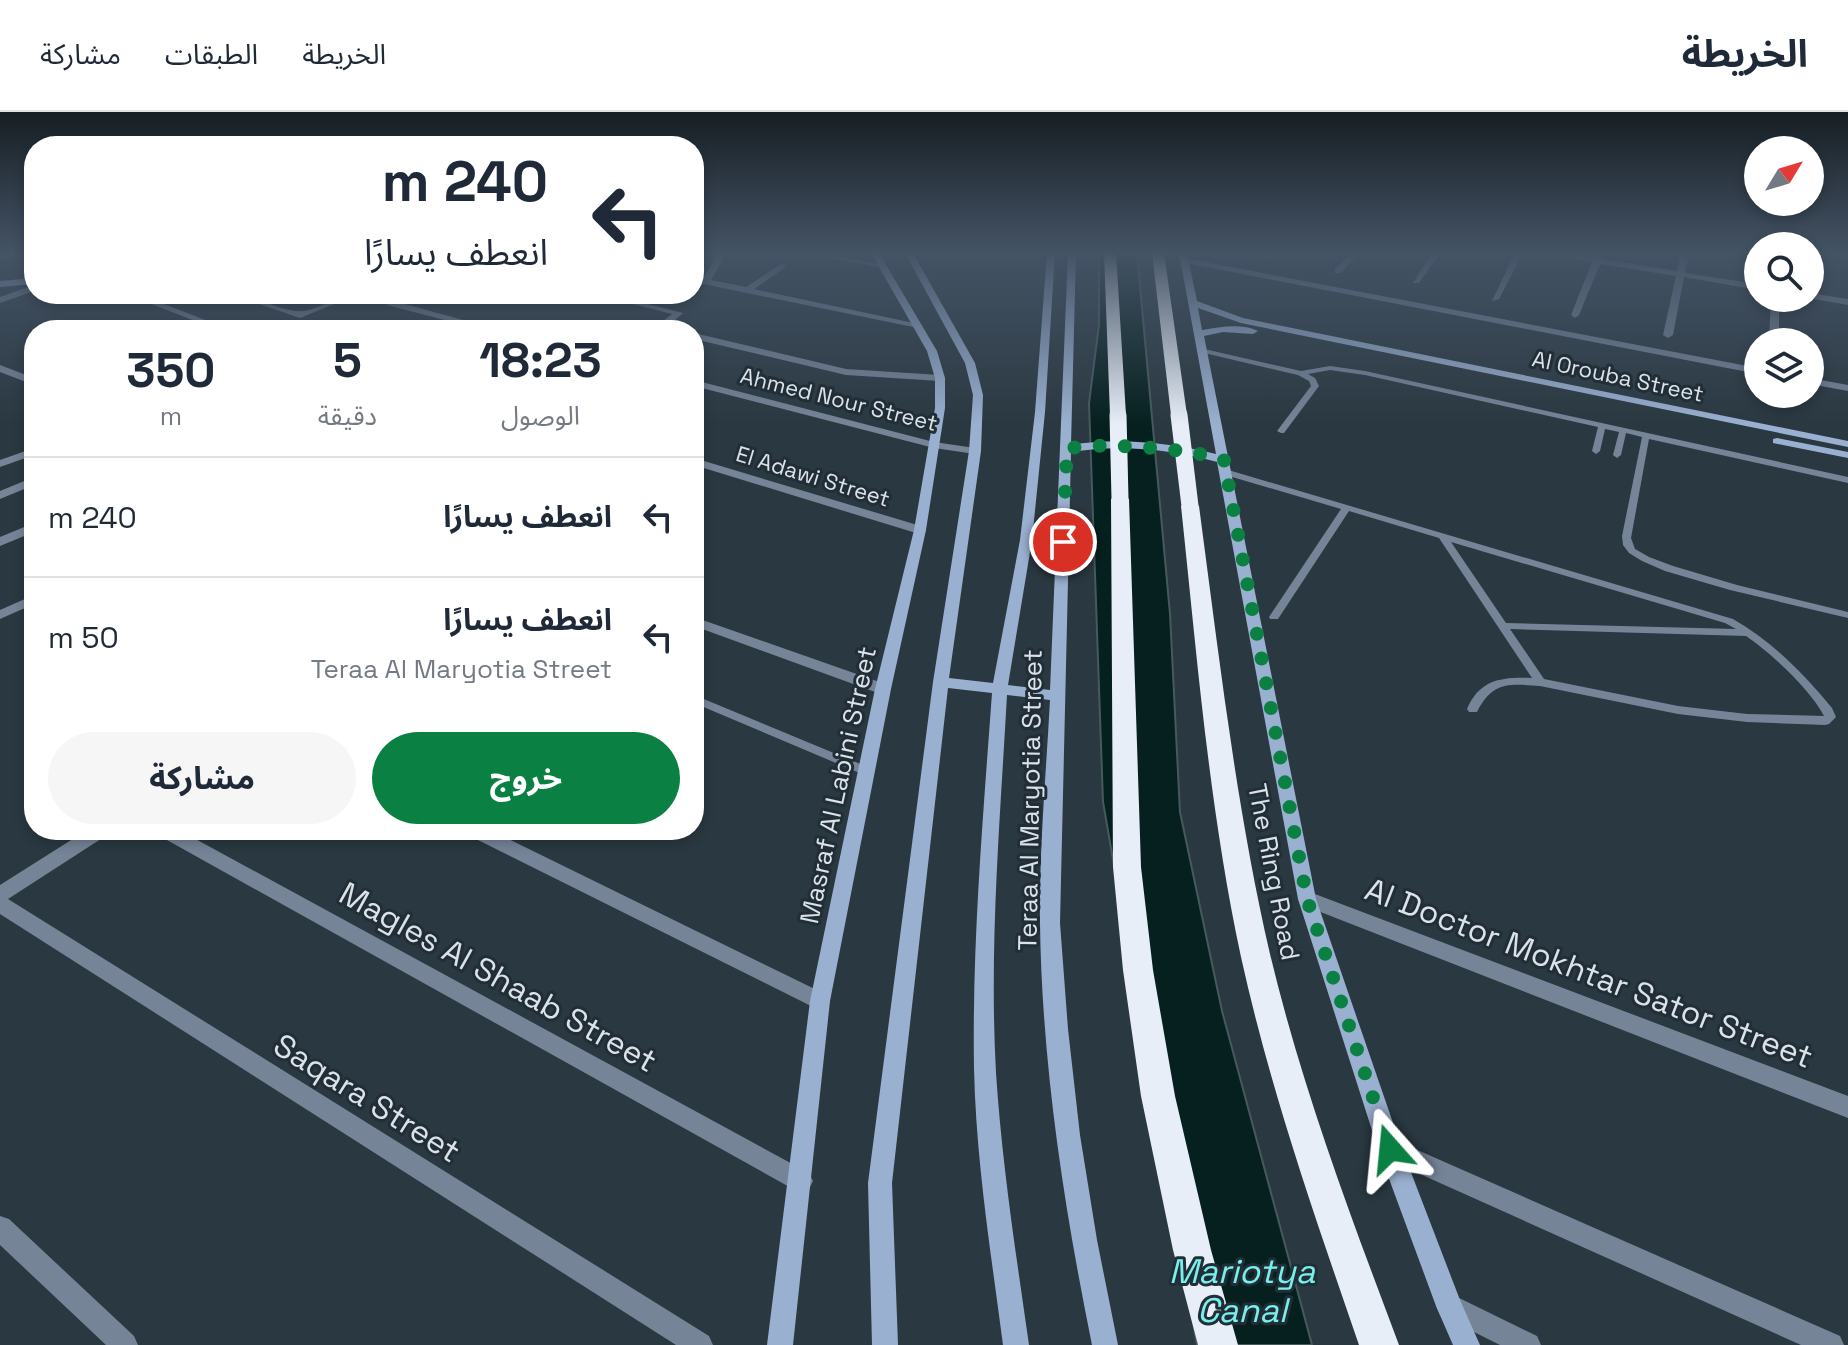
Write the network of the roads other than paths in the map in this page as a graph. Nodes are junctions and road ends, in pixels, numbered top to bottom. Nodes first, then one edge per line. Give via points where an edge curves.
1 (174, 311) edge
2 (286, 311) edge
3 (312, 311) edge
4 (419, 311) edge
5 (668, 311) edge
6 (847, 311) edge
7 (909, 311) edge
8 (941, 311) edge
9 (1047, 311) edge
10 (1070, 311) edge
11 (1113, 311) edge
12 (1181, 311) edge
13 (1195, 311) edge
14 (1211, 311) edge
15 (1454, 311) edge
16 (1577, 311) edge
17 (1673, 311) edge
18 (1575, 315) dead end
19 (199, 320) edge
20 (455, 320) edge
21 (670, 320) edge
22 (918, 325) junction
23 (1668, 335) dead end
24 (704, 338) edge
25 (1308, 338) junction
26 (1201, 342) junction
27 (0, 368) edge
28 (1744, 368) edge
29 (1301, 373) junction
30 (24, 378) edge
31 (940, 378) junction
32 (1824, 384) edge
33 (704, 386) edge
34 (1848, 388) edge
35 (1602, 426) junction
36 (1067, 429) junction
37 (1623, 430) junction
38 (1281, 431) dead end
39 (1646, 435) junction
40 (1219, 442) junction
41 (1848, 444) edge
42 (934, 445) junction
43 (1067, 449) junction
44 (975, 451) junction
45 (1596, 451) dead end
46 (24, 455) edge
47 (1617, 455) dead end
48 (1848, 455) edge
49 (0, 464) edge
50 (704, 464) edge
51 (1225, 466) junction
52 (1848, 480) edge
53 (24, 485) edge
54 (0, 495) edge
55 (1345, 510) junction
56 (920, 530) junction
57 (24, 531) edge
58 (1443, 537) junction
59 (0, 542) edge
60 (24, 604) edge
61 (0, 615) edge
62 (1848, 615) edge
63 (1274, 617) dead end
64 (704, 625) edge
65 (1503, 626) junction
66 (1752, 633) junction
67 (941, 682) junction
68 (1540, 682) junction
69 (883, 689) junction
70 (1000, 689) junction
71 (1057, 696) junction
72 (704, 703) edge
73 (1473, 709) dead end
74 (866, 771) junction
75 (85, 840) edge
76 (182, 840) edge
77 (494, 840) edge
78 (0, 895) edge
79 (1307, 899) junction
80 (0, 904) edge
81 (820, 1001) junction
82 (1848, 1107) edge
83 (1390, 1149) junction
84 (801, 1181) junction
85 (0, 1228) edge
86 (1449, 1306) junction
87 (125, 1345) edge
88 (700, 1345) edge
89 (780, 1345) edge
90 (885, 1345) edge
91 (1016, 1345) edge
92 (1105, 1345) edge
93 (1218, 1345) edge
94 (1379, 1345) edge
95 (1467, 1345) edge
96 (1528, 1345) edge
97 (1831, 1345) edge

1 - 19 street
2 - 3 street via 300,315
4 - 20 street
5 - 21 street via 679,313
6 - 22 street
7 - 22 main road, Masraf Al Labini Street
8 - 44 main road via 976,379
9 - 70 main road via 1026,540
10 - 36 main road, Teraa Al Maryotia Street
11 - 93 highway, bridge via 1127,867 1158,1096
12 - 94 highway, The Ring Road, bridge via 1237,866 1286,1070
13 - 26 main road
14 - 25 main road, Al Orouba Street
15 - 28 street
16 - 18 street
17 - 23 street
22 - 31 main road, Masraf Al Labini Street
24 - 31 street via 846,372
25 - 26 main road, Al Orouba Street via 1232,329
25 - 41 main road, Al Orouba Street
25 - 48 main road, Al Orouba Street
26 - 29 lane
26 - 40 main road
27 - 30 street
29 - 35 lane via 1347,370
29 - 38 lane via 1315,386
31 - 42 main road, Masraf Al Labini Street
32 - 34 street
33 - 42 street, Ahmed Nour Street
35 - 37 lane
35 - 45 lane
36 - 40 main road, bridge via 1096,437
36 - 43 main road, Teraa Al Maryotia Street
37 - 39 lane
37 - 47 lane
39 - 52 lane
39 - 62 lane via 1626,542 1632,551 1666,567
40 - 51 main road
42 - 44 street, Ahmed Nour Street
42 - 56 main road, Masraf Al Labini Street
43 - 51 main road, bridge via 1197,453
43 - 71 main road, Teraa Al Maryotia Street
44 - 67 main road
46 - 49 street
50 - 56 street, El Adawi Street
51 - 55 lane
51 - 79 main road
53 - 54 street
55 - 58 lane
55 - 63 lane
56 - 69 main road, Masraf Al Labini Street
57 - 59 street
58 - 65 lane
58 - 66 lane via 1703,611
60 - 61 street
64 - 69 street
65 - 66 lane
65 - 68 lane
66 - 68 lane via 1782,656 1830,717 1747,718 1678,710
67 - 70 main road
67 - 90 main road via 880,1183
68 - 73 lane via 1486,688
69 - 74 main road, Masraf Al Labini Street
70 - 71 main road
70 - 91 main road via 983,995 991,1157
71 - 92 main road, Teraa Al Maryotia Street via 1050,923 1055,1025 1069,1148
72 - 74 lane
74 - 81 main road, Masraf Al Labini Street
75 - 78 street
76 - 84 street, Magles Al Shaab Street
77 - 81 street
79 - 82 street, Al Doctor Mokhtar Sator Street
79 - 83 main road
80 - 88 street, Saqara Street
81 - 84 main road, Masraf Al Labini Street
83 - 86 main road
83 - 97 street
84 - 89 main road, Masraf Al Labini Street
85 - 87 street
86 - 95 main road
86 - 96 street

